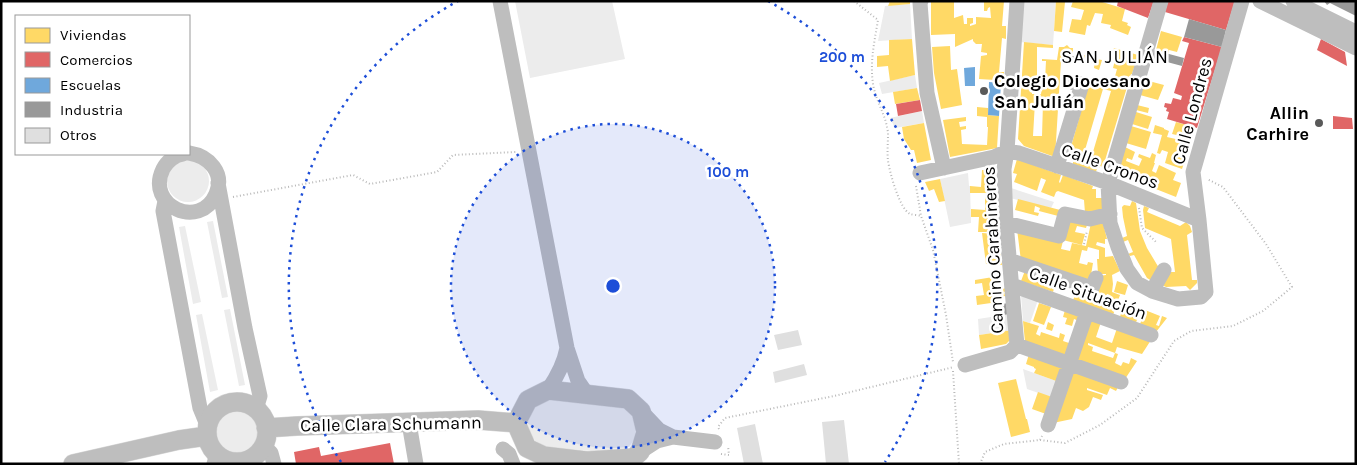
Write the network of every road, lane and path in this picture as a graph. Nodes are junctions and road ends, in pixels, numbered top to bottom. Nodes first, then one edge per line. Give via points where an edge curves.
1 (500, 1) edge
2 (854, 1) edge
3 (921, 1) edge
4 (1018, 1) edge
5 (1162, 1) edge
6 (1242, 1) edge
7 (1260, 1) edge
8 (1293, 1) edge
9 (1306, 5) edge
10 (1356, 32) edge
11 (1356, 48) edge
12 (1074, 83) dead end
13 (529, 151) junction
14 (1007, 151) junction
15 (190, 153) edge
16 (177, 155) edge
17 (1057, 166) junction
18 (944, 168) junction
19 (1193, 172) junction
20 (920, 173) joint
21 (1108, 183) junction
22 (218, 184) junction
23 (1142, 197) junction
24 (221, 200) junction
25 (165, 201) junction
26 (1110, 214) junction
27 (921, 216) junction
28 (1199, 220) junction
29 (1006, 223) junction
30 (1156, 242) dead end
31 (1009, 260) junction
32 (1164, 270) dead end
33 (1096, 278) dead end
34 (1068, 280) junction
35 (1012, 285) junction
36 (1152, 291) junction
37 (1059, 302) junction
38 (1087, 312) junction
39 (1151, 335) dead end
40 (1017, 346) junction
41 (568, 348) junction
42 (1069, 364) junction
43 (959, 366) junction
44 (1121, 382) dead end
45 (548, 390) junction
46 (588, 394) junction
47 (256, 409) junction
48 (641, 411) junction
49 (409, 423) junction
50 (516, 423) junction
51 (1048, 425) joint
52 (207, 430) junction
53 (265, 437) junction
54 (672, 437) junction
55 (718, 439) joint
56 (1040, 440) junction
57 (503, 449) dead end
58 (129, 458) edge
59 (636, 458) edge
60 (215, 459) edge
61 (545, 460) edge
62 (588, 462) edge
63 (73, 464) edge
64 (274, 464) edge
65 (416, 464) edge
66 (513, 464) edge
67 (959, 464) edge
68 (980, 464) edge

1 - 13 street
2 - 27 path via 878,20 871,66 874,90 888,133 891,178 903,208 910,214
3 - 18 street via 927,93
4 - 14 street, Camino Carabineros
5 - 21 street
6 - 19 street, Calle Londres
7 - 11 street
8 - 9 street
9 - 10 street
12 - 17 street via 1082,84
13 - 24 path via 453,155 437,172 370,184 353,175
13 - 41 street
14 - 17 street, Calle Cronos
14 - 18 street
14 - 29 street, Camino Carabineros via 1004,169
15 - 22 street via 198,154 213,166
16 - 25 street via 160,174 160,193
17 - 21 street, Calle Cronos
18 - 20 street
19 - 28 street, Calle Londres
19 - 56 path via 1223,187 1266,244 1292,287 1263,311 1233,326 1191,331 1174,342 1137,398 1100,425 1065,443
20 - 27 path via 916,187
21 - 23 street, Calle Cronos
21 - 26 street
22 - 24 street
22 - 25 street via 212,200 198,211 180,211
23 - 28 street, Calle Cronos
23 - 30 path via 1139,207 1142,228
24 - 47 street via 260,396
25 - 52 street via 163,211 200,408
26 - 29 street via 1090,218 1065,214 1059,236
26 - 36 street via 1110,223 1127,269 1137,283
27 - 43 path via 933,250
28 - 36 street, Calle Londres via 1206,292 1201,297 1178,299
29 - 31 street, Camino Carabineros
31 - 34 street
31 - 35 street, Camino Carabineros
32 - 36 street
33 - 34 street via 1092,288
34 - 37 street
35 - 37 street, Calle Situación
35 - 40 street, Camino Carabineros
37 - 38 street, Calle Situación
38 - 39 street, Calle Situación
38 - 42 street
40 - 42 street
40 - 43 street, Camino Carabineros via 1010,352
41 - 45 street via 565,361
41 - 46 street via 578,380
42 - 44 street
42 - 51 street
43 - 55 path via 725,418 718,427
43 - 67 path
45 - 46 main road
45 - 50 main road via 528,400
46 - 48 main road via 628,399
47 - 52 main road via 247,404 227,403 211,415
47 - 53 main road via 264,421
48 - 54 street via 659,430
48 - 59 main road via 646,432
49 - 50 main road, Calle Clara Schumann via 478,420
49 - 53 main road, Calle Clara Schumann via 298,426
49 - 65 street
50 - 61 main road via 526,448
51 - 56 path
52 - 58 main road
52 - 60 main road
53 - 60 main road via 258,453 242,462
53 - 64 street
54 - 55 street
54 - 59 street via 657,441
56 - 68 path via 1004,444 985,452
57 - 66 street
58 - 63 main road
59 - 62 main road
61 - 62 main road

